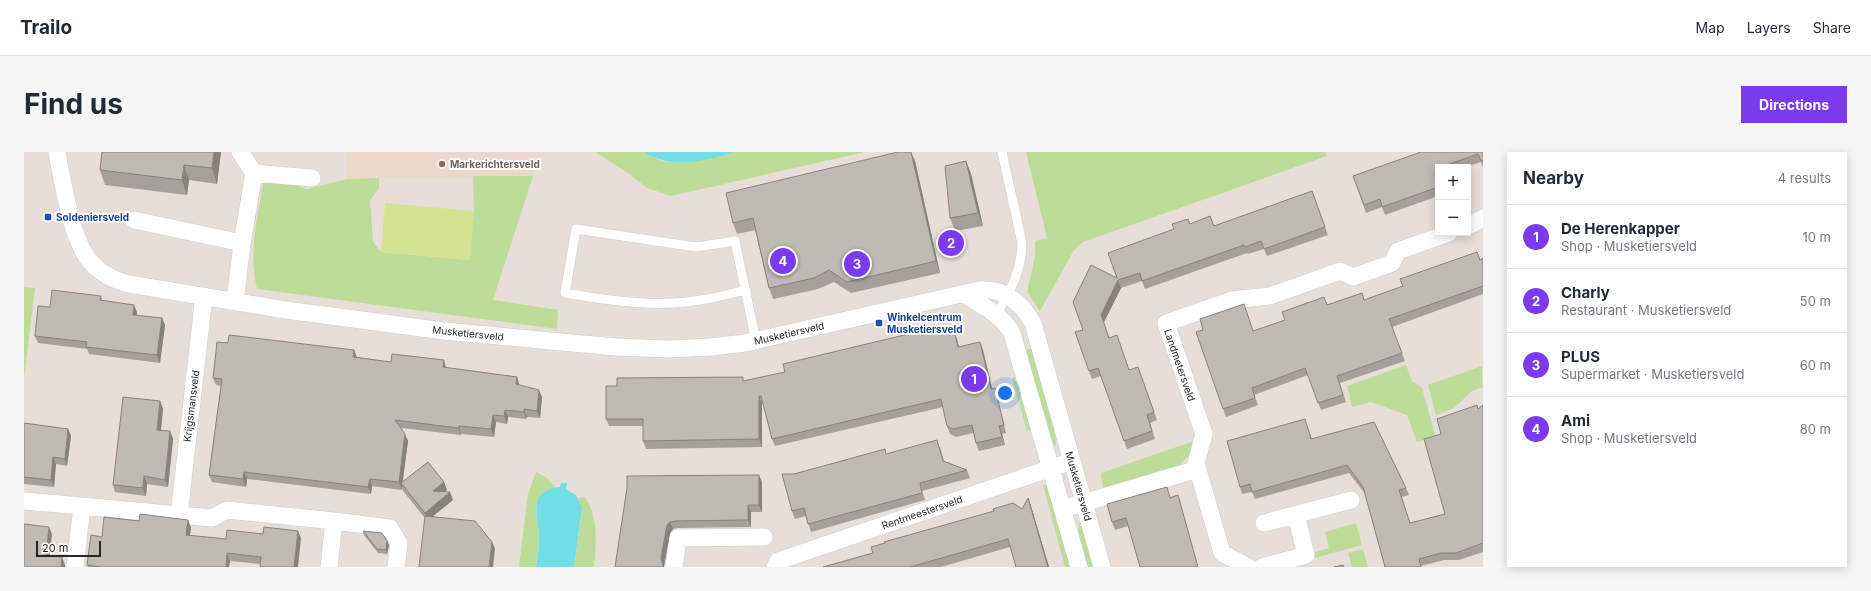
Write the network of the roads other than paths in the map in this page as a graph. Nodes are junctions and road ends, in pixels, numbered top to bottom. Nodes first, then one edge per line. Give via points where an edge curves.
1 (57, 152) edge
2 (240, 152) edge
3 (1002, 152) edge
4 (254, 173) junction
5 (312, 178) dead end
6 (1483, 218) edge
7 (134, 220) dead end
8 (1471, 224) edge
9 (1440, 236) edge
10 (242, 243) junction
11 (746, 290) junction
12 (965, 295) junction
13 (1007, 295) junction
14 (204, 296) junction
15 (235, 302) junction
16 (996, 314) junction
17 (756, 341) junction
18 (1072, 461) junction
19 (1051, 468) junction
20 (1198, 470) junction
21 (1351, 500) dead end
22 (24, 501) edge
23 (1084, 503) junction
24 (82, 506) junction
25 (1063, 509) junction
26 (179, 515) junction
27 (1296, 515) junction
28 (334, 521) junction
29 (1264, 523) dead end
30 (764, 537) dead end
31 (75, 567) edge
32 (328, 567) edge
33 (396, 567) edge
34 (674, 567) edge
35 (775, 567) edge
36 (1079, 567) edge
37 (1102, 567) edge
38 (1248, 567) edge
39 (1262, 567) edge

1 - 14 street, Musketiersveld via 75,235 84,254 96,267 108,276 124,282
2 - 4 street
3 - 13 lane via 1022,243 1019,270
4 - 5 street
4 - 10 street
6 - 8 street
7 - 10 street
9 - 20 street, Landmetersveld via 1398,251 1392,263 1353,277 1340,272 1270,296 1232,300 1166,323 1204,434 1196,464
10 - 15 street
11 - 11 lane via 698,300 661,303 618,301 566,293 576,229 696,247 735,241
11 - 17 lane
12 - 13 street, Musketiersveld via 987,290
12 - 16 street
12 - 17 street, Musketiersveld via 944,297
13 - 16 lane
13 - 18 street, Musketiersveld via 1022,306 1033,323
14 - 15 street, Musketiersveld
14 - 26 street, Krijgsmansveld
15 - 17 street, Musketiersveld via 444,331 616,347 685,349 722,347
16 - 19 street via 1006,323 1016,343
18 - 19 street, Rentmeestersveld
18 - 23 street, Musketiersveld
19 - 25 street
19 - 35 street, Rentmeestersveld via 778,561
20 - 23 street
20 - 38 street, Landmetersveld via 1222,554
21 - 27 street
22 - 24 street
23 - 25 street
23 - 37 street, Musketiersveld
24 - 26 street
24 - 31 street
25 - 36 street
26 - 28 street via 212,518 227,510
27 - 29 street
27 - 39 street via 1306,555
28 - 32 street
28 - 33 street via 390,528 399,543
30 - 34 street via 678,538

